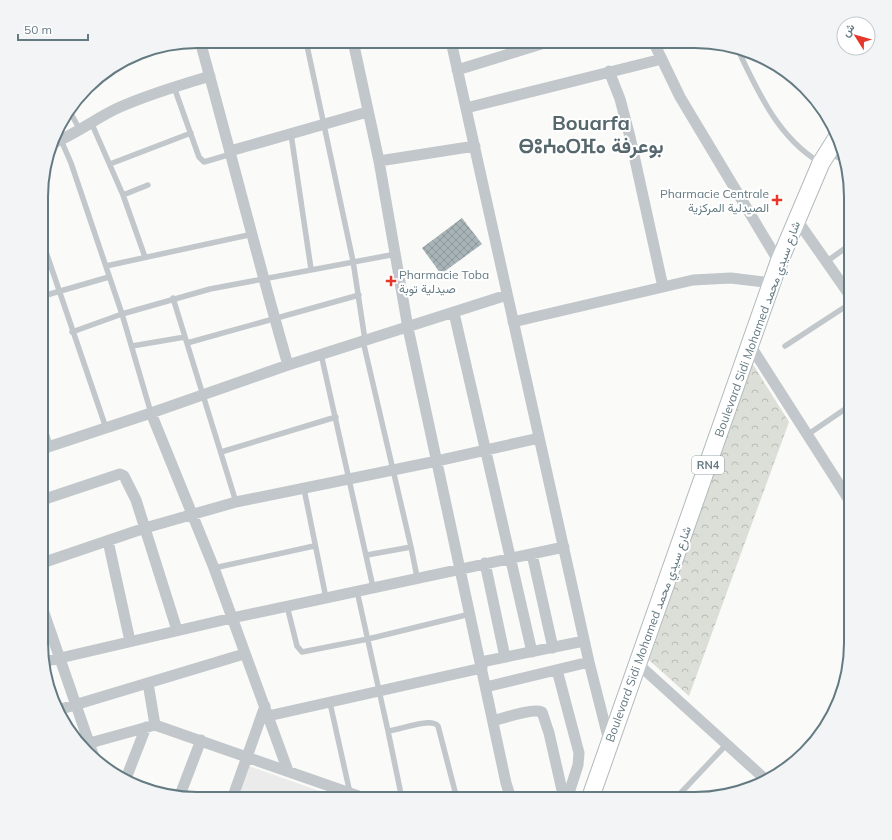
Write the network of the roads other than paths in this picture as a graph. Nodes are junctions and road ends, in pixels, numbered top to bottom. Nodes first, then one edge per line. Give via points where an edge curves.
1 (202, 48) edge
2 (308, 48) edge
3 (354, 48) edge
4 (452, 48) edge
5 (521, 48) edge
6 (656, 48) edge
7 (741, 55) edge
8 (662, 59) junction
9 (457, 70) junction
10 (609, 71) junction
11 (210, 76) junction
12 (174, 87) junction
13 (466, 108) junction
14 (367, 112) junction
15 (72, 116) edge
16 (91, 122) junction
17 (325, 125) junction
18 (80, 130) junction
19 (191, 134) junction
20 (291, 134) junction
21 (59, 140) edge
22 (58, 143) edge
23 (834, 143) edge
24 (475, 146) junction
25 (231, 152) junction
26 (824, 158) junction
27 (839, 160) edge
28 (379, 161) junction
29 (110, 164) junction
30 (148, 185) dead end
31 (123, 195) junction
32 (797, 220) junction
33 (253, 234) junction
34 (844, 249) edge
35 (396, 254) junction
36 (145, 257) junction
37 (48, 258) edge
38 (353, 261) junction
39 (779, 262) junction
40 (826, 262) junction
41 (106, 266) junction
42 (311, 270) junction
43 (109, 277) junction
44 (263, 280) junction
45 (772, 283) junction
46 (663, 287) junction
47 (844, 287) edge
48 (59, 291) junction
49 (48, 294) edge
50 (359, 295) junction
51 (507, 295) junction
52 (173, 298) junction
53 (844, 308) edge
54 (454, 313) junction
55 (122, 314) junction
56 (275, 319) junction
57 (513, 322) junction
58 (408, 328) junction
59 (72, 332) junction
60 (185, 337) junction
61 (364, 340) junction
62 (187, 343) junction
63 (750, 345) junction
64 (132, 346) junction
65 (785, 346) dead end
66 (321, 354) junction
67 (288, 365) junction
68 (203, 394) junction
69 (844, 410) edge
70 (151, 413) junction
71 (336, 417) junction
72 (106, 428) junction
73 (808, 435) junction
74 (539, 438) junction
75 (48, 447) edge
76 (484, 451) junction
77 (221, 452) junction
78 (437, 461) junction
79 (392, 470) junction
80 (350, 478) junction
81 (304, 489) junction
82 (844, 489) edge
83 (48, 498) edge
84 (236, 502) junction
85 (193, 513) junction
86 (144, 528) junction
87 (108, 541) junction
88 (314, 546) junction
89 (411, 547) junction
90 (564, 547) junction
91 (532, 554) junction
92 (367, 555) junction
93 (510, 558) junction
94 (48, 561) edge
95 (486, 564) junction
96 (214, 568) junction
97 (461, 569) junction
98 (417, 577) junction
99 (373, 587) junction
100 (357, 592) junction
101 (326, 598) junction
102 (287, 606) junction
103 (470, 614) junction
104 (232, 618) junction
105 (48, 624) edge
106 (177, 630) junction
107 (368, 639) junction
108 (130, 641) junction
109 (584, 641) junction
110 (553, 648) junction
111 (532, 652) junction
112 (244, 654) junction
113 (505, 657) junction
114 (59, 658) junction
115 (49, 661) edge
116 (589, 662) junction
117 (637, 663) junction
118 (481, 665) junction
119 (557, 670) junction
120 (148, 683) junction
121 (486, 687) junction
122 (380, 692) junction
123 (330, 703) junction
124 (75, 705) junction
125 (63, 709) edge
126 (266, 711) junction
127 (493, 721) junction
128 (150, 726) junction
129 (388, 731) junction
130 (83, 738) edge
131 (201, 740) junction
132 (609, 741) junction
133 (87, 743) edge
134 (726, 745) junction
135 (248, 757) junction
136 (288, 771) junction
137 (128, 775) edge
138 (762, 776) edge
139 (181, 791) edge
140 (235, 792) edge
141 (347, 792) edge
142 (350, 792) edge
143 (401, 792) edge
144 (455, 792) edge
145 (509, 792) edge
146 (564, 792) edge
147 (568, 792) edge
148 (592, 792) edge
149 (682, 792) edge

1 - 11 street
2 - 17 lane
3 - 14 street
4 - 9 street
5 - 9 street
6 - 8 street
7 - 26 lane via 770,113 796,145
8 - 10 street
8 - 39 street via 680,96
9 - 13 street
10 - 13 street
10 - 46 street via 617,89 630,137
11 - 12 street
11 - 25 street
12 - 16 street via 121,106
12 - 19 lane
13 - 24 street
14 - 17 street
14 - 28 street
15 - 18 lane
16 - 18 street
16 - 29 lane
17 - 20 street
17 - 38 lane
18 - 21 street
19 - 25 lane via 198,157 204,162
19 - 29 lane
20 - 25 street
20 - 42 lane
22 - 41 lane via 71,163
23 - 26 main road, Boulevard Sidi Mohamed شارع سيدي محمد / RN4
24 - 28 street
24 - 51 street
25 - 33 street
26 - 27 lane
26 - 32 main road, Boulevard Sidi Mohamed شارع سيدي محمد / RN4
28 - 35 street
29 - 31 lane
30 - 31 lane
31 - 36 lane
32 - 39 main road, Boulevard Sidi Mohamed شارع سيدي محمد / RN4
32 - 40 street
33 - 36 lane
33 - 44 street
34 - 40 lane
35 - 38 lane
35 - 58 street
36 - 41 lane
37 - 48 lane
38 - 42 lane
38 - 50 lane
39 - 45 main road, Boulevard Sidi Mohamed شارع سيدي محمد / RN4
40 - 47 street
41 - 43 lane
42 - 44 lane
43 - 48 lane
43 - 55 lane
44 - 52 lane
44 - 56 street
45 - 46 street via 718,278 693,280
45 - 63 main road, Boulevard Sidi Mohamed شارع سيدي محمد / RN4
46 - 57 street
48 - 49 lane
48 - 59 lane
50 - 56 lane
50 - 61 lane
51 - 54 street
51 - 57 street
52 - 55 lane
52 - 60 lane
53 - 65 lane
54 - 58 street
54 - 76 street
55 - 59 lane
55 - 64 lane
56 - 62 lane
56 - 67 street
57 - 74 street
58 - 61 street
58 - 78 street
59 - 72 lane
60 - 62 lane
60 - 64 lane
61 - 66 street
61 - 79 lane
62 - 68 lane
63 - 73 street
63 - 117 main road, Boulevard Sidi Mohamed شارع سيدي محمد / RN4
64 - 70 lane
66 - 67 street
66 - 71 lane
67 - 68 street
68 - 70 street
68 - 77 lane
69 - 73 lane
70 - 72 street
70 - 85 street
71 - 77 lane
71 - 80 lane
72 - 75 street
73 - 82 street
74 - 76 street
74 - 90 street
76 - 78 street
76 - 93 street
77 - 84 lane
78 - 79 street
78 - 97 street
79 - 80 street
79 - 89 lane
80 - 81 street
80 - 92 lane
81 - 84 street
81 - 88 lane
83 - 86 street via 122,474 131,489
84 - 85 street
85 - 86 street
85 - 96 street
86 - 87 street
86 - 106 street
87 - 94 street
87 - 108 street
88 - 96 lane
88 - 101 lane
89 - 92 lane
89 - 98 lane
90 - 91 street
90 - 109 street
91 - 93 street
91 - 110 street
92 - 99 lane
93 - 95 street
93 - 111 street
95 - 97 street
95 - 113 street
96 - 104 street
97 - 98 street
97 - 103 street
98 - 99 street
99 - 100 street
100 - 101 street
100 - 107 lane
101 - 102 street
102 - 104 street
102 - 107 lane via 297,646 302,652
103 - 107 lane
103 - 118 street
104 - 106 street
104 - 112 street
105 - 114 street
106 - 108 street
107 - 122 lane
108 - 114 street
109 - 110 street
109 - 116 street
110 - 111 street
111 - 113 street
112 - 120 street
112 - 126 street
113 - 118 street
114 - 115 street
114 - 124 street
116 - 119 street
116 - 132 street
117 - 132 main road, Boulevard Sidi Mohamed شارع سيدي محمد / RN4
117 - 134 street
118 - 121 street
118 - 122 street
119 - 121 street
119 - 147 street via 579,754
120 - 124 street
120 - 128 street
121 - 127 street
122 - 123 street
122 - 129 lane
123 - 126 street
123 - 142 lane
124 - 125 street
124 - 130 street
126 - 135 street
126 - 136 street
127 - 145 street
127 - 146 street via 525,713 542,712
128 - 131 street
128 - 133 street
128 - 137 street
129 - 143 lane
129 - 144 lane via 433,722 438,726
131 - 135 street
131 - 139 street
132 - 148 main road, Boulevard Sidi Mohamed شارع سيدي محمد / RN4
134 - 138 street
134 - 149 lane
135 - 136 street
135 - 140 street
136 - 141 street

